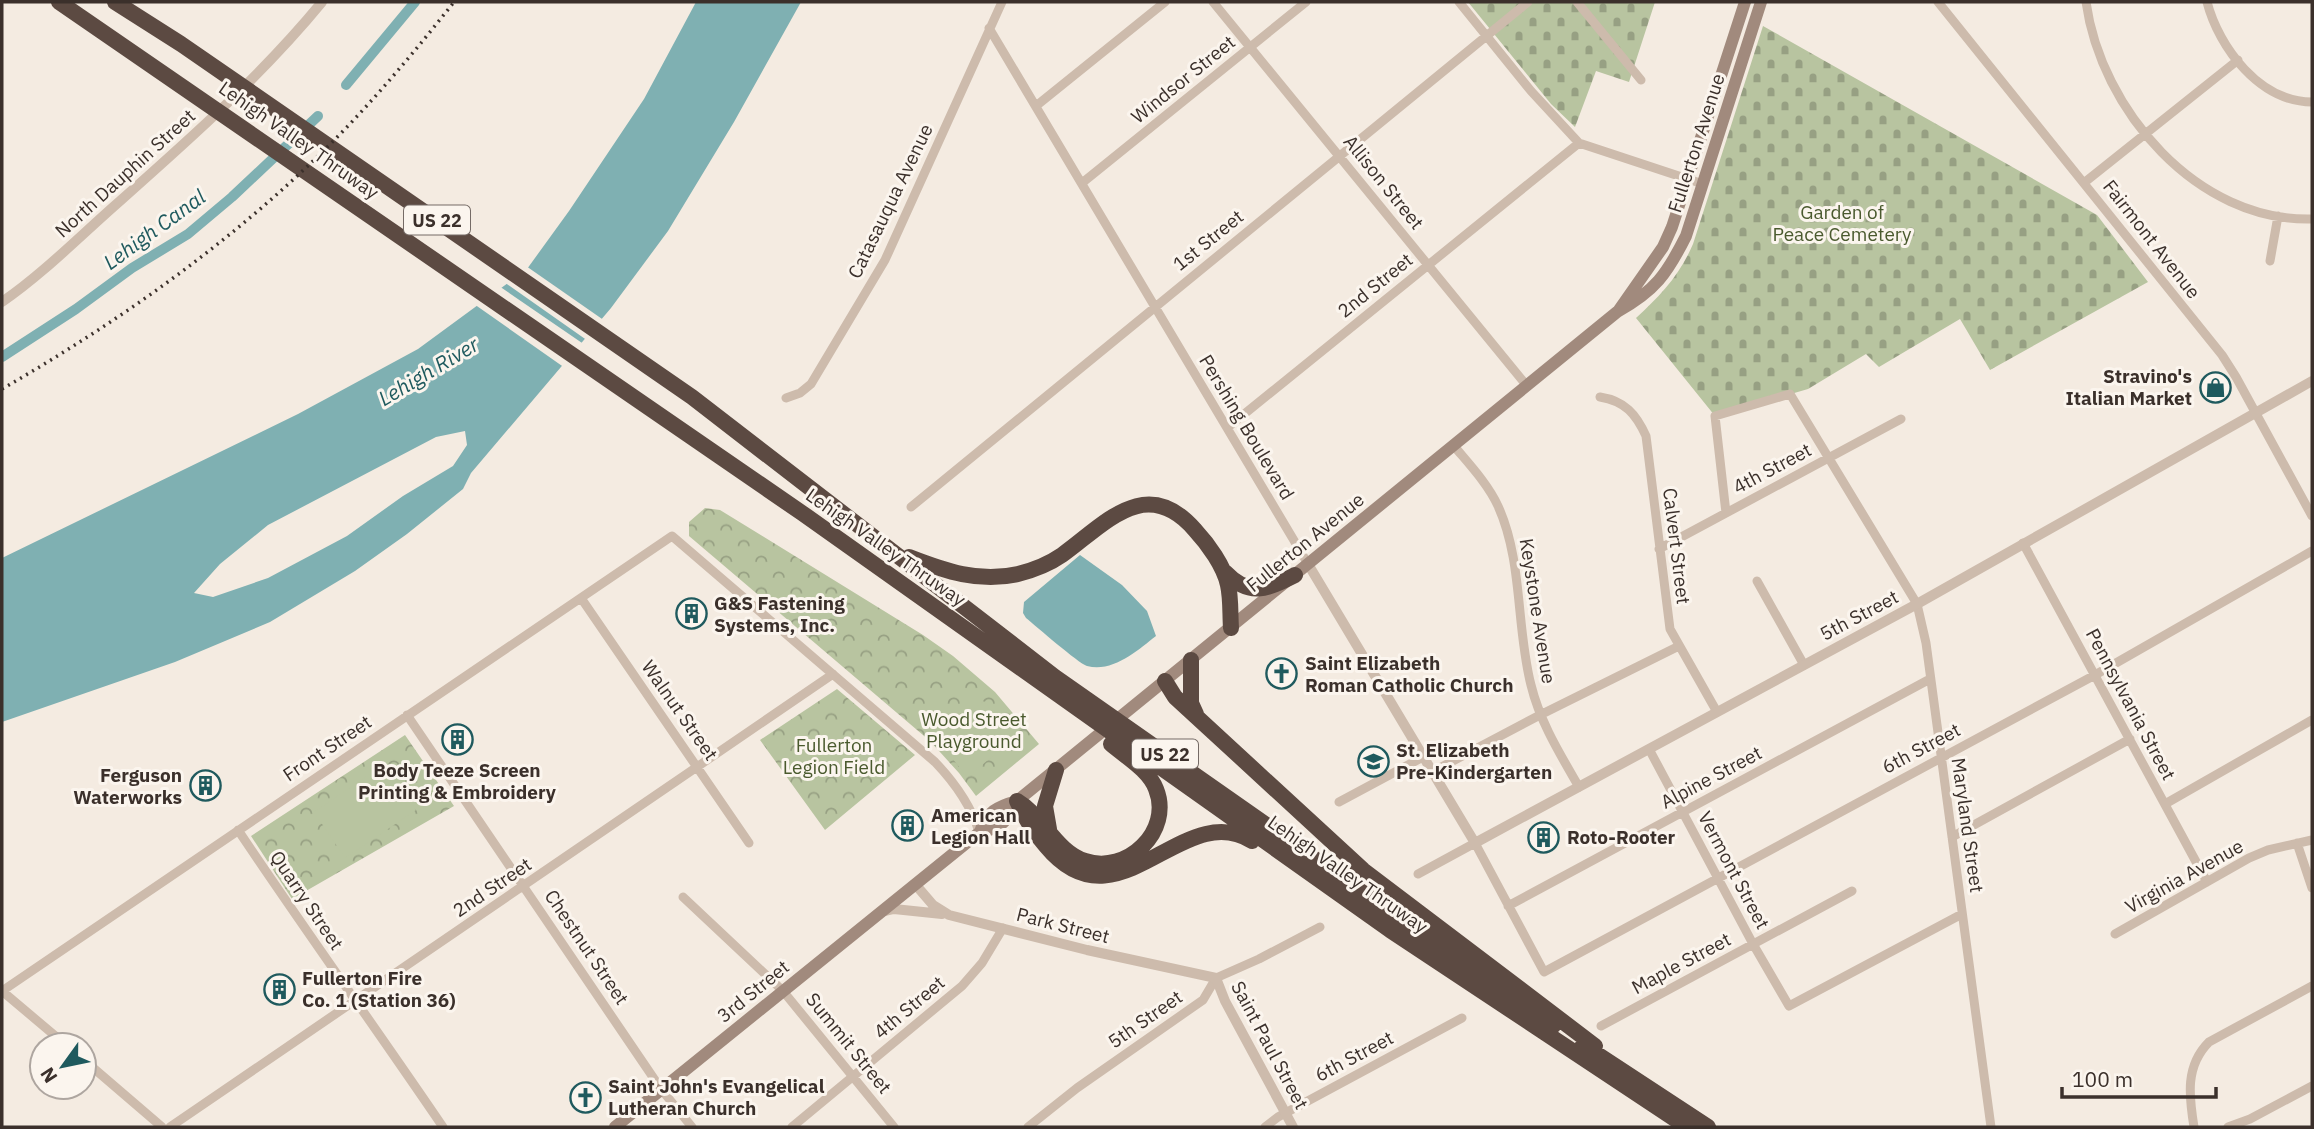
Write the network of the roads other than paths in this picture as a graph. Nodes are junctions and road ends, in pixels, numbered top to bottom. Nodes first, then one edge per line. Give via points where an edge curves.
1 (60, 2) edge
2 (116, 2) edge
3 (322, 2) edge
4 (1002, 2) edge
5 (1165, 2) edge
6 (1213, 2) edge
7 (1306, 2) edge
8 (1460, 2) edge
9 (1528, 2) edge
10 (1577, 2) edge
11 (1745, 2) edge
12 (1762, 2) edge
13 (1938, 2) edge
14 (2086, 2) edge
15 (2207, 2) edge
16 (989, 28) junction
17 (1487, 36) junction
18 (1250, 47) junction
19 (2238, 60) junction
20 (1641, 80) dead end
21 (2312, 102) edge
22 (1036, 106) junction
23 (2147, 134) junction
24 (1579, 143) junction
25 (1339, 155) junction
26 (1688, 178) junction
27 (2085, 182) junction
28 (1082, 184) junction
29 (1703, 184) junction
30 (2278, 216) junction
31 (2312, 219) edge
32 (2270, 261) dead end
33 (1428, 264) junction
34 (2, 302) edge
35 (1155, 306) junction
36 (1617, 312) junction
37 (2312, 381) edge
38 (1527, 386) junction
39 (1600, 397) dead end
40 (786, 398) dead end
41 (2255, 412) junction
42 (1901, 419) dead end
43 (1227, 428) junction
44 (1454, 446) junction
45 (1829, 457) junction
46 (911, 507) dead end
47 (1726, 513) junction
48 (2312, 516) edge
49 (2023, 543) junction
50 (1659, 549) junction
51 (893, 551) junction
52 (2312, 551) edge
53 (1308, 564) junction
54 (1222, 568) junction
55 (1295, 575) junction
56 (1756, 581) dead end
57 (581, 598) junction
58 (1917, 604) junction
59 (1231, 628) junction
60 (1679, 646) junction
61 (1191, 660) junction
62 (1804, 665) junction
63 (833, 674) junction
64 (2095, 675) junction
65 (1930, 679) junction
66 (1037, 681) junction
67 (1165, 681) junction
68 (1717, 712) junction
69 (407, 715) junction
70 (1540, 715) junction
71 (1197, 716) junction
72 (2312, 720) edge
73 (2130, 739) junction
74 (1649, 749) junction
75 (1423, 757) junction
76 (1940, 758) junction
77 (697, 767) junction
78 (1056, 770) junction
79 (1432, 772) junction
80 (1579, 787) junction
81 (1017, 801) junction
82 (1339, 802) dead end
83 (2165, 804) junction
84 (1684, 812) junction
85 (238, 830) junction
86 (1050, 831) junction
87 (979, 832) junction
88 (1952, 837) junction
89 (2312, 840) edge
90 (749, 843) dead end
91 (2297, 843) junction
92 (1475, 844) junction
93 (1418, 874) dead end
94 (1719, 878) junction
95 (2207, 882) junction
96 (915, 884) junction
97 (524, 886) junction
98 (2312, 888) edge
99 (1852, 891) dead end
100 (682, 897) dead end
101 (1508, 906) junction
102 (879, 913) junction
103 (1962, 914) junction
104 (949, 915) junction
105 (1320, 927) dead end
106 (1003, 928) junction
107 (1390, 930) junction
108 (2115, 934) dead end
109 (1753, 944) junction
110 (1216, 978) junction
111 (2312, 986) edge
112 (2, 991) edge
113 (783, 991) junction
114 (356, 1000) junction
115 (1461, 1018) dead end
116 (1601, 1026) dead end
117 (49, 1031) edge
118 (98, 1072) edge
119 (854, 1077) junction
120 (2312, 1086) edge
121 (662, 1089) junction
122 (1653, 1091) junction
123 (1285, 1113) junction
124 (162, 1127) edge
125 (170, 1127) edge
126 (443, 1127) edge
127 (615, 1127) edge
128 (692, 1127) edge
129 (792, 1127) edge
130 (894, 1127) edge
131 (1028, 1127) edge
132 (1265, 1127) edge
133 (1293, 1127) edge
134 (1687, 1127) edge
135 (1708, 1127) edge
136 (1990, 1127) edge
137 (2194, 1127) edge
138 (2228, 1127) edge

1 - 66 highway, Lehigh Valley Thruway / US 22
2 - 51 highway, Lehigh Valley Thruway / US 22 via 692,397
3 - 34 street, North Dauphin Street via 199,130
4 - 16 street, Catasauqua Avenue
5 - 22 street
6 - 18 street, Allison Street
7 - 18 street, Windsor Street
8 - 17 street
9 - 17 street, 1st Street
10 - 20 street
11 - 26 main road, Fullerton Avenue
12 - 29 main road, Fullerton Avenue
13 - 27 street, Fairmont Avenue
14 - 23 street via 2091,30 2113,83
15 - 19 street
16 - 22 street, Pershing Boulevard
16 - 40 street, Catasauqua Avenue via 885,260 811,384
17 - 24 street
17 - 25 street, 1st Street
18 - 25 street, Allison Street
18 - 28 street, Windsor Street
19 - 21 street via 2278,95
19 - 23 street
22 - 28 street, Pershing Boulevard
23 - 27 street
23 - 30 street via 2179,169 2214,194
24 - 26 street
24 - 33 street, 2nd Street
25 - 33 street, Allison Street
25 - 35 street, 1st Street
26 - 29 street
26 - 36 main road, Fullerton Avenue via 1663,247
27 - 41 street, Fairmont Avenue via 2222,355
28 - 35 street, Pershing Boulevard
29 - 36 main road, Fullerton Avenue via 1686,236 1666,272 1642,298
30 - 31 street
30 - 32 street
33 - 38 street, Allison Street
33 - 43 street, 2nd Street
35 - 43 street, Pershing Boulevard
35 - 46 street, 1st Street
36 - 38 main road, Fullerton Avenue
37 - 41 street, 5th Street
38 - 44 main road, Fullerton Avenue
39 - 50 street, Calvert Street via 1625,405 1646,436
41 - 48 street, Fairmont Avenue
41 - 49 street, 5th Street
42 - 45 street, 4th Street
43 - 53 street, Pershing Boulevard
44 - 53 main road, Fullerton Avenue
44 - 70 street, Keystone Avenue via 1492,495 1506,525 1525,661
45 - 47 street, 4th Street
45 - 47 street, Maryland Street via 1790,394 1715,416
45 - 58 street, Maryland Street
47 - 50 street, 4th Street
49 - 58 street, 5th Street
49 - 64 street, Pennsylvania Street
50 - 60 street, Calvert Street via 1670,629
51 - 54 highway via 963,575 1007,576 1049,563 1121,511 1148,506 1165,509 1188,522
51 - 122 highway, Lehigh Valley Thruway / US 22 via 1055,677
52 - 64 street, 6th Street
53 - 55 main road, Fullerton Avenue
53 - 75 street, Pershing Boulevard
54 - 55 highway via 1238,583 1260,589
54 - 59 highway via 1228,583
55 - 59 main road, Fullerton Avenue
56 - 62 street
57 - 63 street, Front Street via 673,536
57 - 69 street, Front Street
57 - 77 street, Walnut Street
58 - 62 street, 5th Street
58 - 65 street, Maryland Street
59 - 61 main road, Fullerton Avenue
60 - 68 street, Calvert Street
60 - 70 street
61 - 67 main road, Fullerton Avenue
61 - 71 highway via 1191,703
62 - 68 street, 5th Street
63 - 77 street, 2nd Street
63 - 87 street via 943,771 972,812
64 - 73 street, Pennsylvania Street
64 - 76 street, 6th Street
65 - 76 street, Maryland Street
65 - 84 street, Alpine Street
66 - 86 highway via 1150,778 1159,800 1159,816 1150,838 1117,862 1079,859
66 - 107 highway, Lehigh Valley Thruway / US 22
67 - 71 highway
67 - 78 main road, Fullerton Avenue
68 - 74 street, 5th Street
69 - 85 street, Front Street
69 - 97 street, Chestnut Street
70 - 79 street
70 - 80 street, Keystone Avenue
71 - 122 highway via 1363,870
72 - 83 street
73 - 83 street, Pennsylvania Street
73 - 88 street
74 - 80 street, 5th Street
74 - 84 street, Vermont Street
75 - 79 street, Pershing Boulevard
75 - 82 street
76 - 88 street, Maryland Street
76 - 94 street, 6th Street
77 - 90 street, Walnut Street
77 - 97 street, 2nd Street
78 - 81 main road, Fullerton Avenue
78 - 86 highway via 1045,806
79 - 92 street, Pershing Boulevard
80 - 92 street, 5th Street
81 - 86 highway
81 - 87 main road, Fullerton Avenue via 1010,818 994,831
81 - 107 highway via 1026,821 1053,854 1083,873 1121,873 1202,835 1232,833 1248,838
83 - 95 street, Pennsylvania Street
84 - 94 street, Vermont Street
84 - 101 street, Alpine Street
85 - 112 street, Front Street
85 - 114 street, Quarry Street
87 - 96 main road, Fullerton Avenue
88 - 103 street, Maryland Street
89 - 91 street, Virginia Avenue
91 - 95 street, Virginia Avenue via 2249,858
91 - 98 street
92 - 93 street, 5th Street
92 - 101 street
94 - 101 street, 6th Street via 1544,972
94 - 109 street, Vermont Street
95 - 108 street, Virginia Avenue
96 - 102 main road, 3rd Street
96 - 104 street, Park Street
97 - 114 street, 2nd Street
97 - 121 street, Chestnut Street
99 - 109 street, Maple Street
100 - 113 street, Summit Street
102 - 104 street via 894,909
102 - 113 main road, 3rd Street
103 - 109 street, Vermont Street via 1789,1006
103 - 136 street, Maryland Street
104 - 106 street, Park Street
105 - 110 street
106 - 110 street, Park Street
106 - 119 street, 4th Street via 962,986
107 - 134 highway, Lehigh Valley Thruway / US 22
109 - 116 street, Maple Street
110 - 123 street, Saint Paul Street
110 - 131 street, 5th Street via 1203,1000 1077,1087
111 - 137 street via 2200,1051 2190,1080
112 - 117 street
113 - 119 street, Summit Street
113 - 121 main road, 3rd Street
114 - 125 street, 2nd Street
114 - 126 street, Quarry Street
115 - 123 street, 6th Street
118 - 124 street
119 - 129 street, 4th Street
119 - 130 street, Summit Street
120 - 138 street
121 - 127 main road, 3rd Street
121 - 128 street, Chestnut Street
122 - 135 highway, Lehigh Valley Thruway / US 22
123 - 132 street, 6th Street
123 - 133 street, Saint Paul Street

